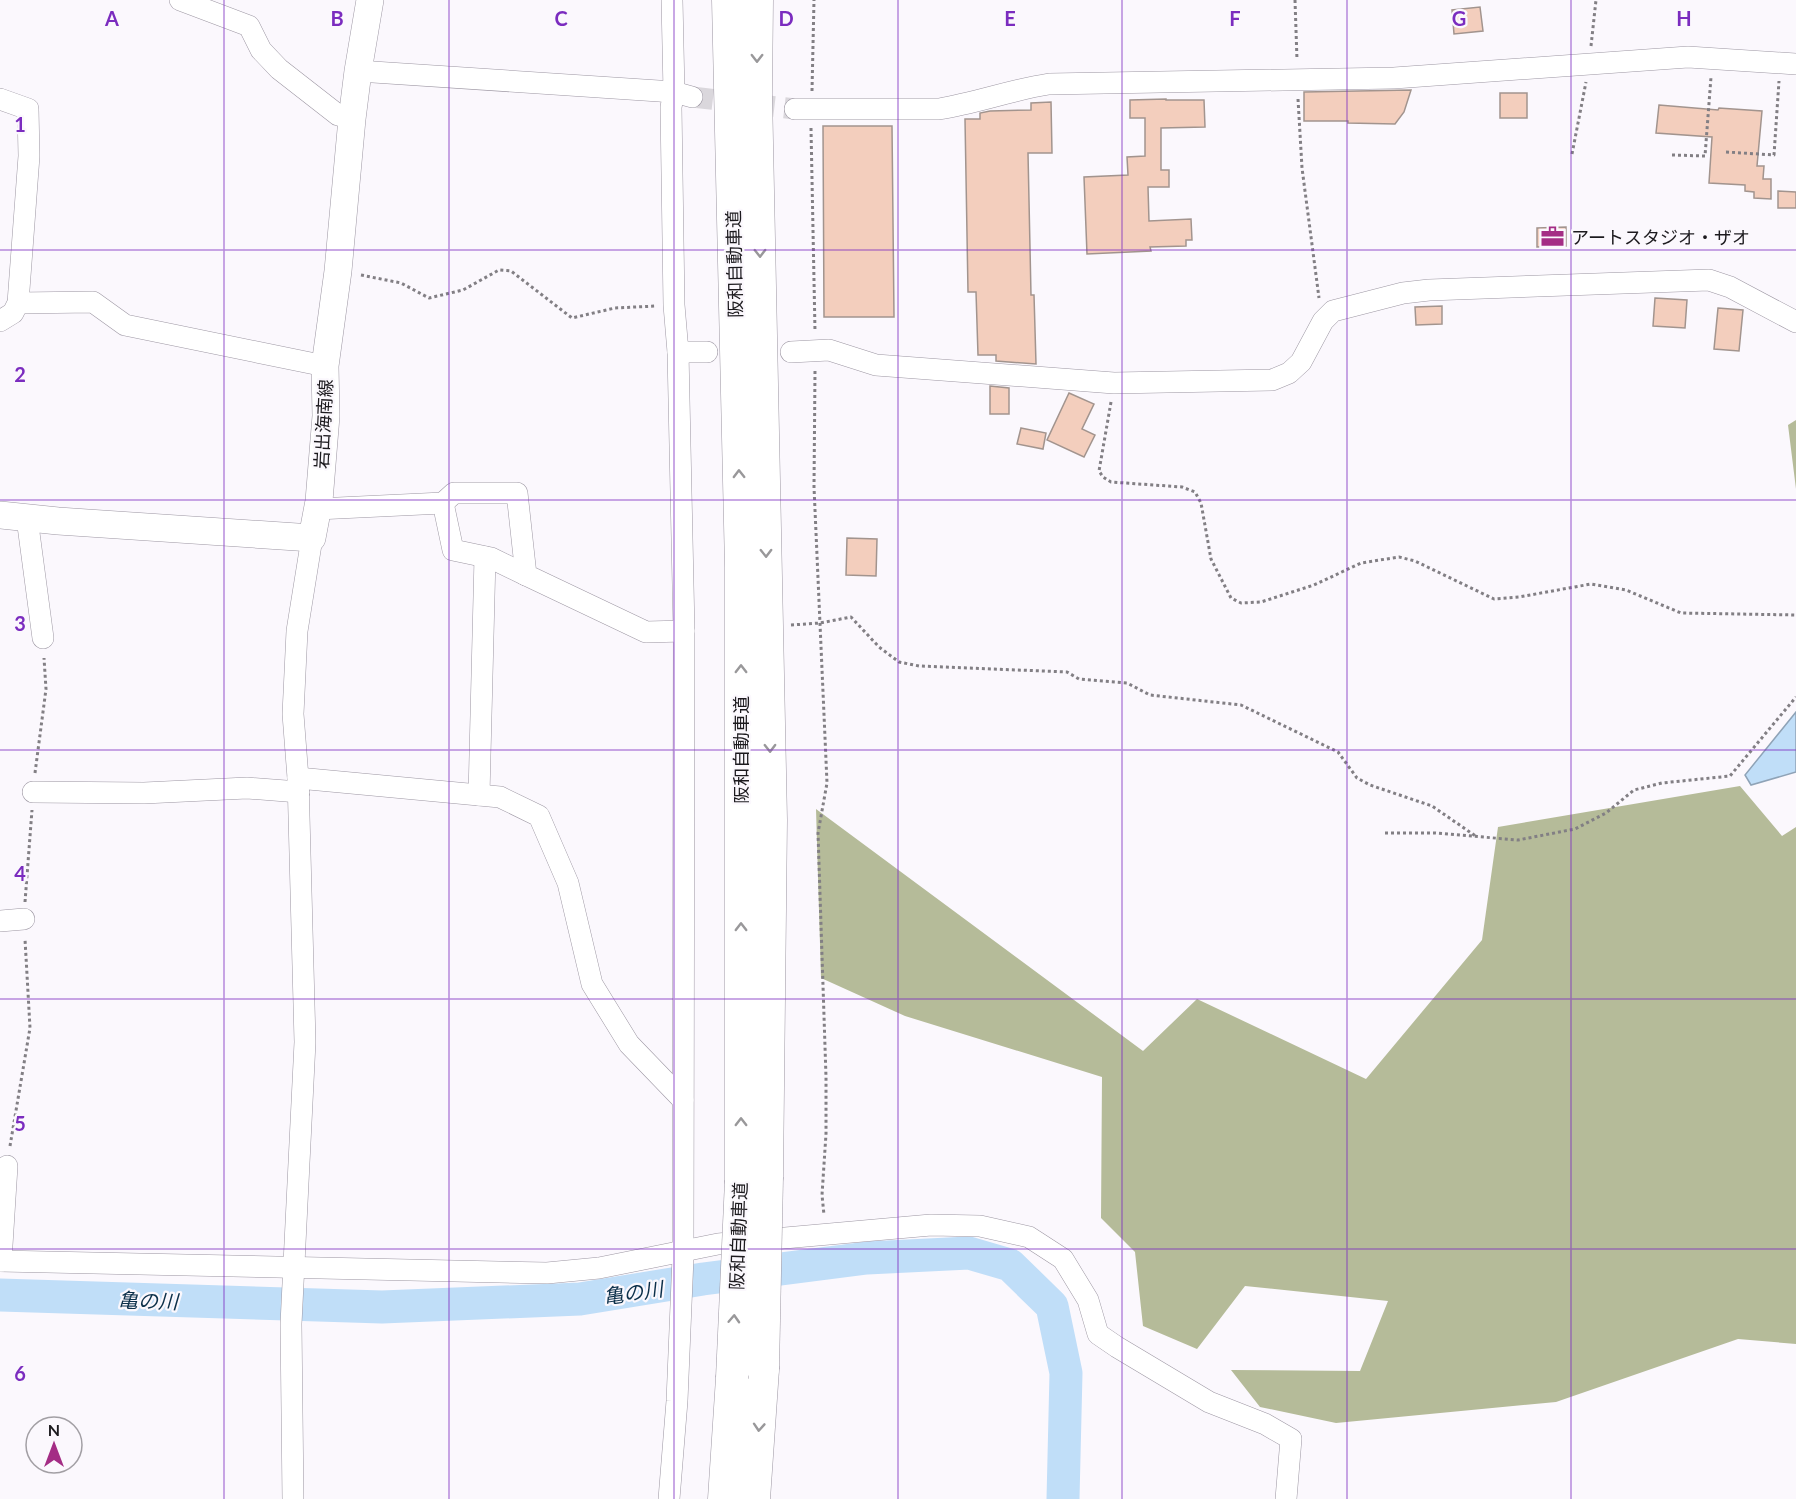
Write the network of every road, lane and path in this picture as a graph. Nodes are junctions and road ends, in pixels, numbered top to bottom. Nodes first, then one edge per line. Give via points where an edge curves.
1 (180, 0) edge
2 (370, 0) edge
3 (672, 0) edge
4 (728, 0) edge
5 (757, 0) edge
6 (814, 0) edge
7 (1295, 0) edge
8 (1712, 59) junction
9 (1788, 64) edge
10 (357, 71) junction
11 (1297, 79) junction
12 (683, 95) junction
13 (0, 99) edge
14 (803, 109) junction
15 (352, 119) junction
16 (1726, 152) dead end
17 (1671, 155) dead end
18 (338, 271) junction
19 (18, 303) junction
20 (674, 305) junction
21 (0, 321) edge
22 (1323, 321) junction
23 (1796, 322) edge
24 (815, 351) junction
25 (678, 352) junction
26 (707, 352) dead end
27 (791, 352) dead end
28 (326, 366) junction
29 (1114, 383) junction
30 (443, 503) junction
31 (317, 509) junction
32 (0, 514) edge
33 (27, 518) junction
34 (312, 538) junction
35 (485, 557) junction
36 (526, 575) junction
37 (1796, 615) edge
38 (820, 623) junction
39 (786, 625) dead end
40 (684, 632) junction
41 (43, 638) dead end
42 (1796, 697) edge
43 (298, 785) junction
44 (33, 792) dead end
45 (479, 795) junction
46 (1385, 832) dead end
47 (1477, 837) junction
48 (24, 918) dead end
49 (0, 921) edge
50 (683, 1100) junction
51 (7, 1166) dead end
52 (754, 1179) junction
53 (826, 1234) junction
54 (682, 1254) junction
55 (1, 1261) edge
56 (294, 1266) junction
57 (293, 1499) edge
58 (669, 1499) edge
59 (724, 1499) edge
60 (754, 1499) edge
61 (1286, 1499) edge

1 - 15 street via 249,26 261,50 279,69 338,115
2 - 10 main road, 岩出海南線
3 - 12 street
52 -> 4 highway, 阪和自動車道
5 -> 52 highway, 阪和自動車道 via 771,820
6 - 14 path
7 - 11 path
8 - 9 street
8 - 11 street via 1688,57 1394,78
8 - 17 path via 1705,156
9 - 16 path via 1774,155
10 - 12 street
10 - 15 main road, 岩出海南線
11 - 14 street via 1049,84 939,109
11 - 22 path via 1302,168
12 - 20 street via 671,107
13 - 19 street via 28,109 29,156
14 - 24 path
15 - 18 main road, 岩出海南線
18 - 20 path via 401,283 429,298 463,290 499,270 511,271 572,318 615,308
18 - 28 main road, 岩出海南線
19 - 21 street via 13,313
19 - 28 street via 93,302 125,324
20 - 25 street
22 - 23 street via 1333,311 1429,290 1709,280
22 - 29 street via 1301,362 1289,373 1272,380
24 - 27 street
24 - 29 street via 829,350 876,365
24 - 38 path via 814,487
25 - 26 street
25 - 40 street
28 - 31 main road, 岩出海南線 via 326,416
29 - 37 path via 1099,471 1111,482 1182,487 1195,492 1202,503 1211,559 1231,598 1241,603 1262,602 1314,585 1361,563 1399,557 1494,599 1591,584 1626,590 1681,613
30 - 31 street
30 - 35 street via 453,550
30 - 36 street via 454,494 517,494
31 - 34 main road, 岩出海南線
32 - 33 main road
33 - 34 main road
33 - 41 street
34 - 43 street via 297,631 293,714
35 - 36 street
35 - 45 street
36 - 40 street via 646,632
38 - 39 path
38 - 47 path via 851,617 899,662 919,666 1067,672 1079,679 1127,682 1150,695 1241,705 1338,752 1357,778 1432,806
38 - 53 path via 827,783 818,833 826,1077 822,1195
40 - 50 street
42 - 47 path via 1730,776 1634,790 1606,813 1575,830 1518,840
43 - 44 street via 144,793
43 - 45 street
43 - 56 street via 305,1042
45 - 50 street via 500,797 539,816 568,883 592,984 629,1044
46 - 47 path
48 - 49 street
50 - 54 street
51 - 55 street
59 -> 52 highway, 阪和自動車道, bridge via 732,1378
52 -> 60 highway, 阪和自動車道, bridge via 763,1369
53 - 54 street via 718,1244
53 - 61 street via 931,1225 980,1226 1029,1237 1063,1259 1088,1300 1098,1334 1209,1402 1291,1439
54 - 56 street via 547,1273
54 - 58 street
55 - 56 street
56 - 57 street

